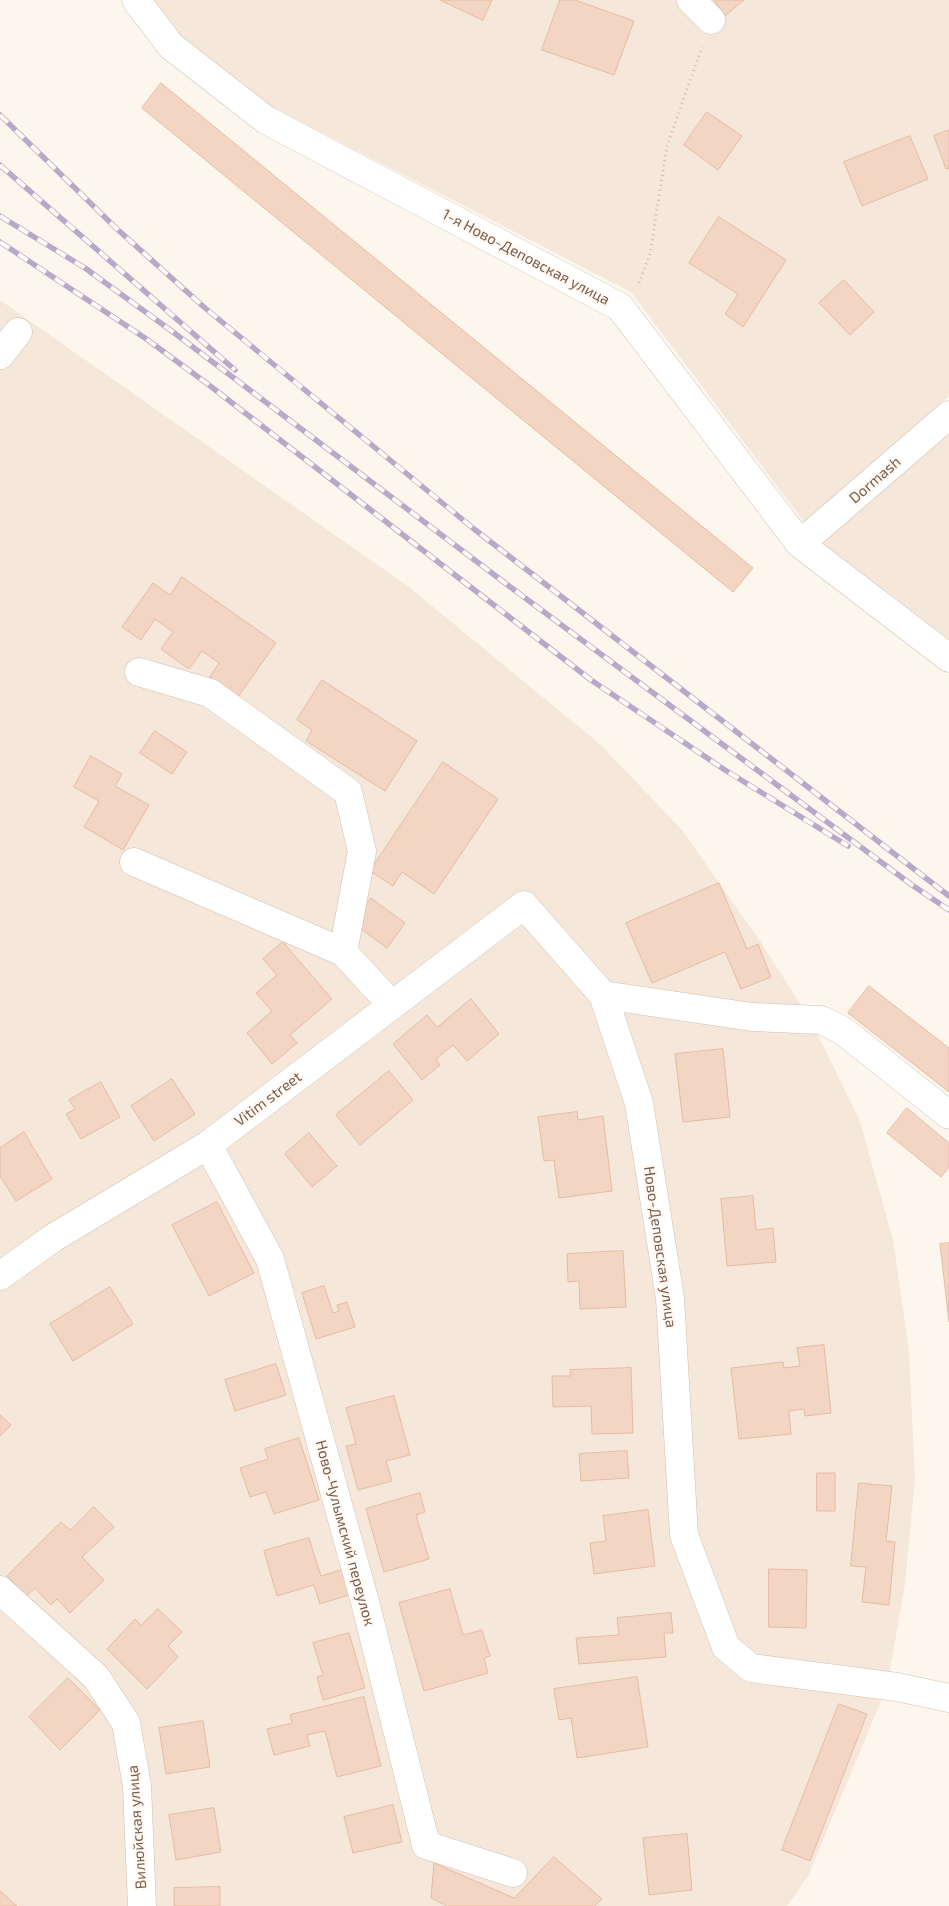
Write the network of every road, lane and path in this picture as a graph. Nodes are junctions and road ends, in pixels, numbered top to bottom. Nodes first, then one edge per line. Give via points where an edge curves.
1 (136, 0) edge
2 (691, 0) edge
3 (711, 20) joint
4 (620, 306) junction
5 (18, 332) dead end
6 (0, 355) edge
7 (949, 415) edge
8 (800, 544) junction
9 (949, 658) edge
10 (140, 672) dead end
11 (134, 862) dead end
12 (524, 905) joint
13 (343, 952) junction
14 (603, 995) junction
15 (392, 1005) junction
16 (949, 1116) edge
17 (208, 1145) junction
18 (0, 1276) edge
19 (0, 1590) edge
20 (949, 1698) edge
21 (513, 1873) dead end
22 (142, 1906) edge

1 - 4 street, 1-я Ново-Деповская улица via 171,46 266,120
2 - 3 street
3 - 4 path via 667,146 650,254 641,280
4 - 8 street, 1-я Ново-Деповская улица
5 - 6 street
7 - 8 street, Dormash
8 - 9 street, 1-я Ново-Деповская улица
10 - 13 street via 210,693 348,792 362,851
11 - 13 street
12 - 14 street, Ново-Деповская улица
12 - 15 street, Vitim street
13 - 15 street
14 - 16 street via 752,1017 821,1020 842,1030
14 - 20 street, Ново-Деповская улица via 639,1103 670,1298 684,1535 726,1647 751,1668 898,1687
15 - 17 street, Vitim street
17 - 18 street, Vitim street via 53,1238
17 - 21 street, Ново-Чулымский переулок via 270,1259 365,1602 426,1846
19 - 22 street, Вилюйская улица via 96,1677 126,1722 137,1786

